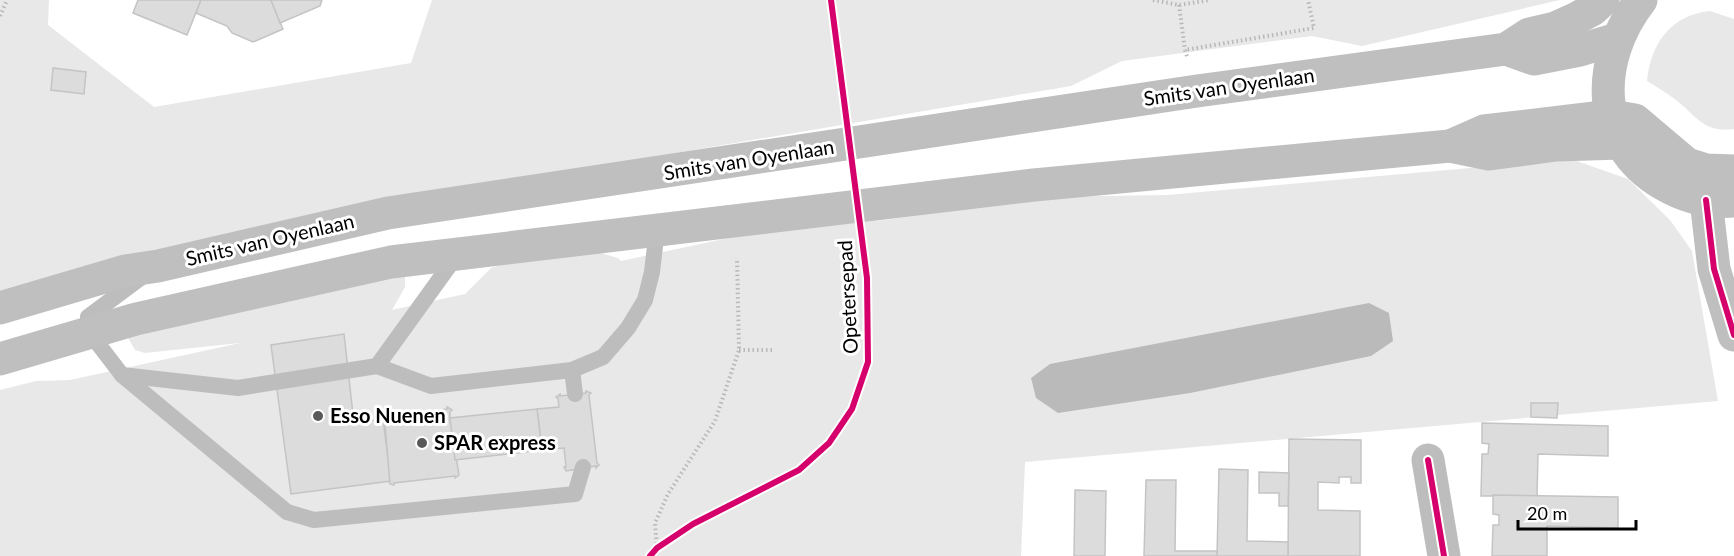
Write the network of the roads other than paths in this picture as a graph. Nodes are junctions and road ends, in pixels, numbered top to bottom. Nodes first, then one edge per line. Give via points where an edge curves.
1 (1641, 0) edge
2 (1597, 5) edge
3 (1617, 39) junction
4 (1506, 49) junction
5 (1616, 129) junction
6 (1734, 171) edge
7 (1720, 200) edge
8 (657, 229) junction
9 (458, 254) junction
10 (158, 266) junction
11 (0, 308) edge
12 (89, 332) junction
13 (1734, 335) edge
14 (0, 359) edge
15 (377, 366) junction
16 (572, 370) junction
17 (122, 375) junction
18 (575, 394) dead end
19 (1428, 460) dead end
20 (583, 467) dead end
21 (1444, 556) edge

1 - 3 main road
2 - 4 main road, Smits van Oyenlaan via 1555,28 1529,34
3 - 4 main road, Smits van Oyenlaan via 1534,59
3 - 5 main road via 1609,80
4 - 10 main road, Smits van Oyenlaan via 1197,91 388,213
5 - 6 main road via 1625,117 1644,126 1688,164 1706,170
5 - 7 main road via 1631,157 1658,181 1690,197
5 - 8 main road via 1484,131 1450,146 1034,185
7 - 13 main road via 1714,269
8 - 9 main road
8 - 16 lane via 645,300 603,357
9 - 12 main road via 391,262
9 - 15 lane
10 - 11 main road, Smits van Oyenlaan via 125,271
10 - 12 lane via 88,316
12 - 14 main road
12 - 17 lane
15 - 16 lane via 431,386
15 - 17 lane via 238,388
16 - 18 lane
17 - 20 lane via 287,512 314,520 575,494
19 - 21 street

